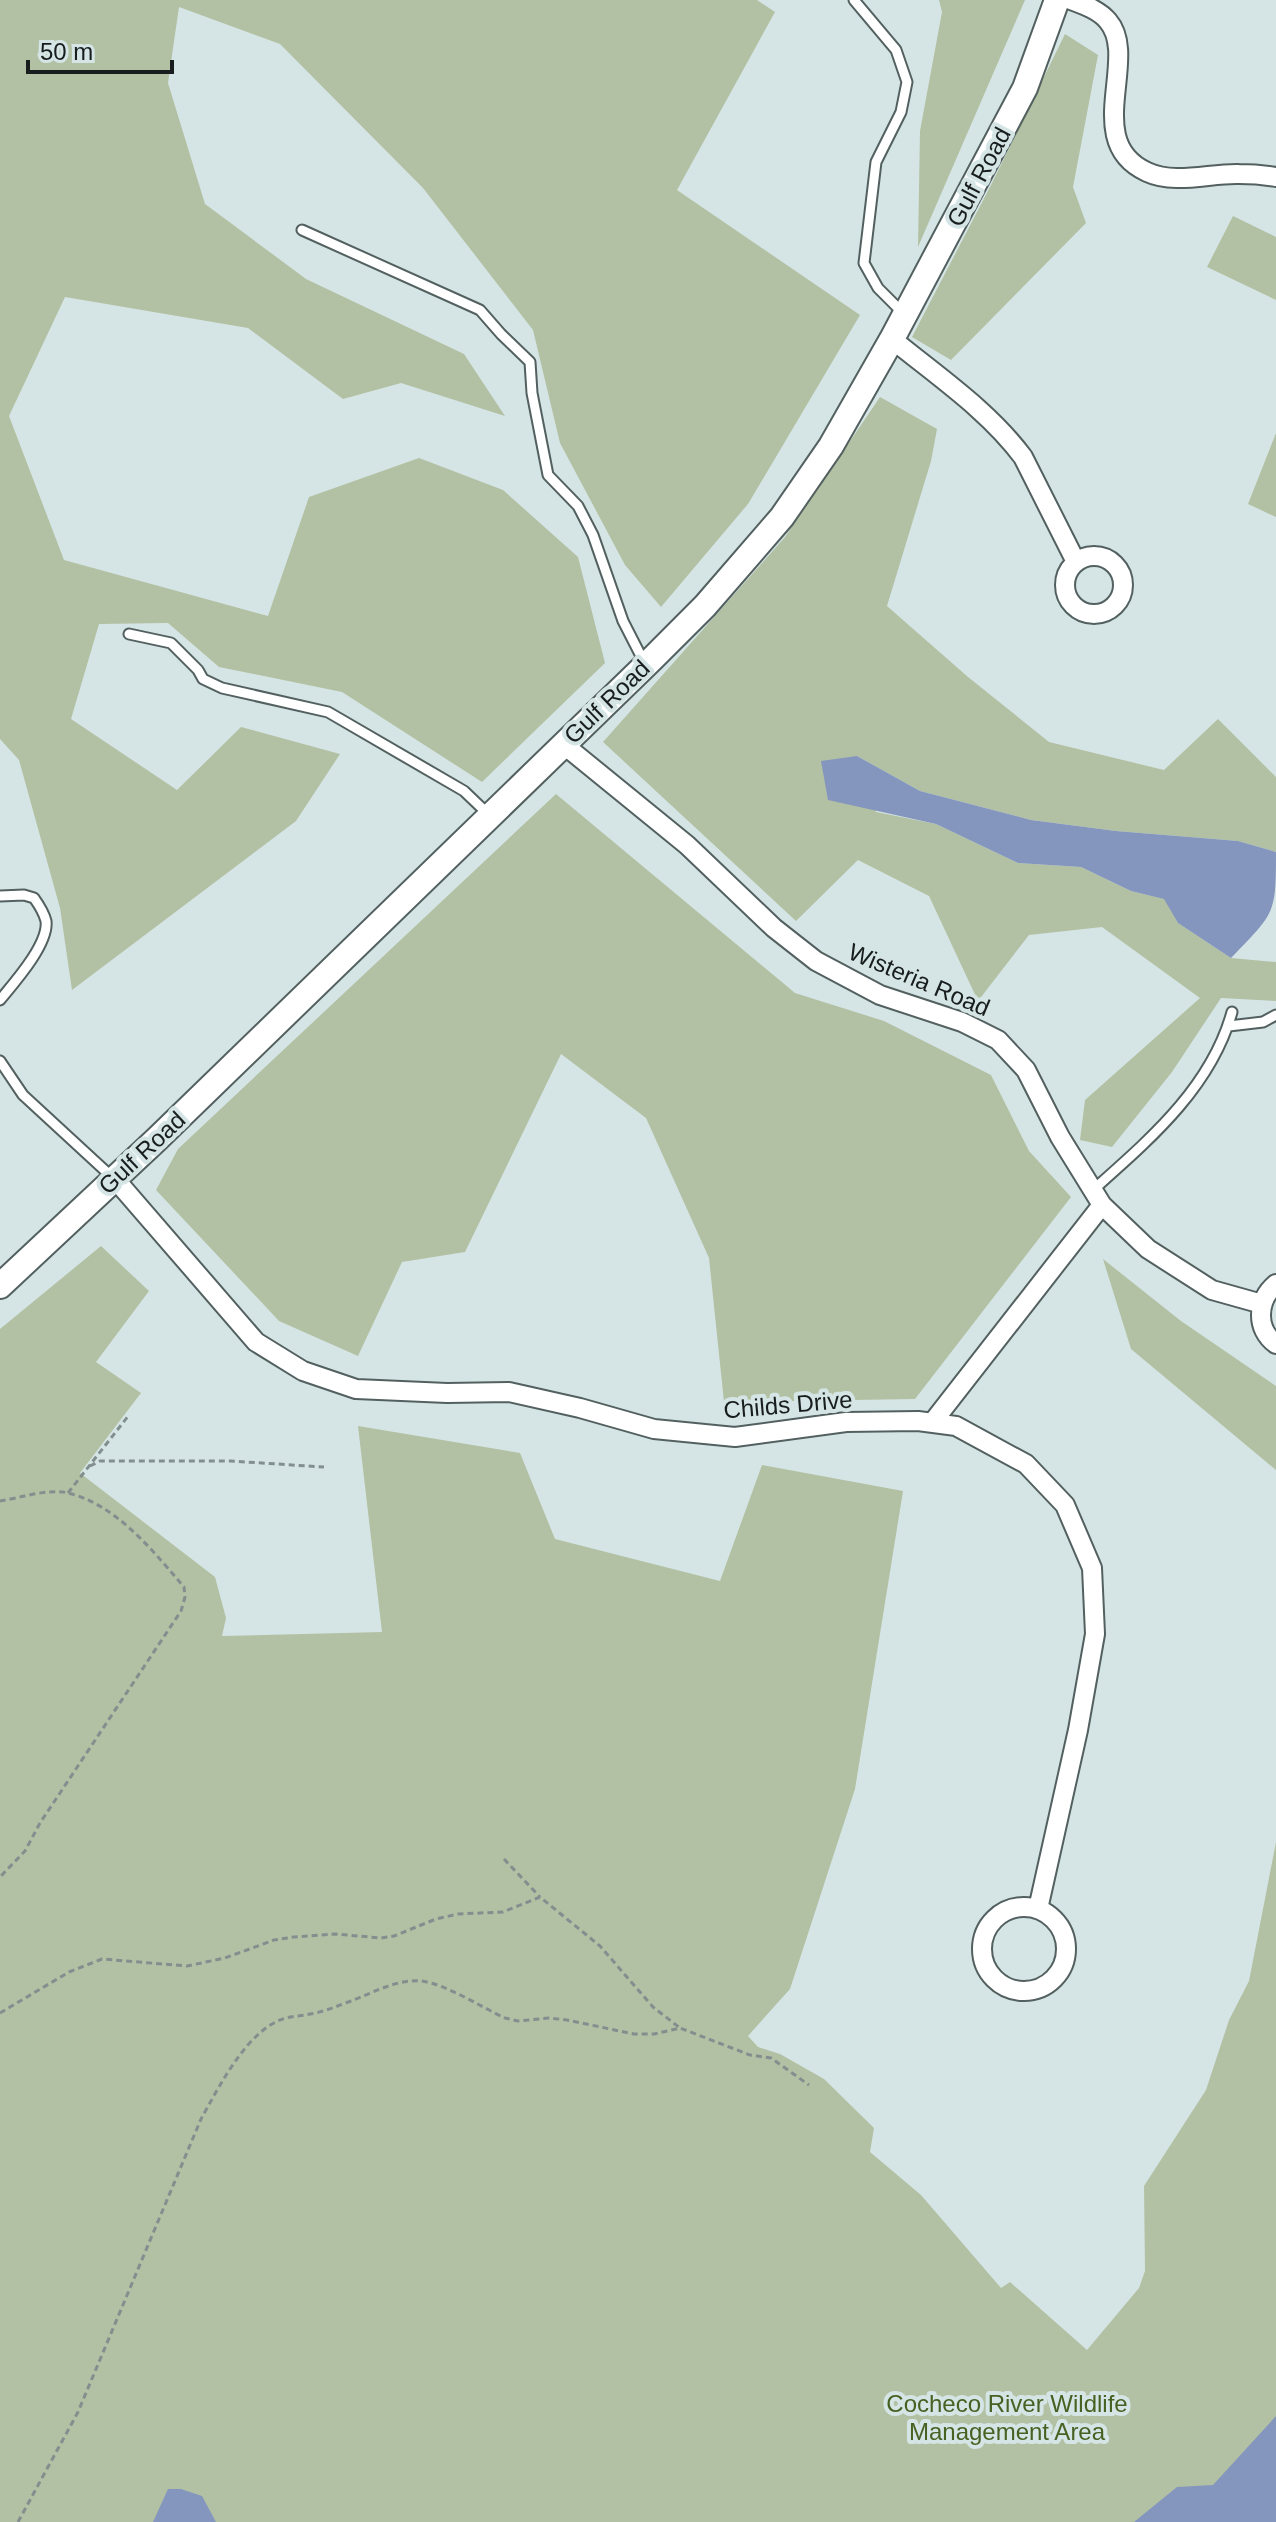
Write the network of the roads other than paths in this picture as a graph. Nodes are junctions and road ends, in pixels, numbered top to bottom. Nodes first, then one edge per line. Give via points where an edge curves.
1 (854, 0) edge
2 (1057, 0) edge
3 (1071, 0) edge
4 (1276, 177) edge
5 (302, 230) dead end
6 (905, 316) junction
7 (892, 339) junction
8 (1076, 562) dead end
9 (129, 634) dead end
10 (645, 665) junction
11 (563, 744) junction
12 (491, 816) junction
13 (0, 896) edge
14 (0, 1000) edge
15 (1232, 1012) dead end
16 (1276, 1015) edge
17 (1229, 1026) junction
18 (0, 1061) edge
19 (115, 1179) junction
20 (1098, 1198) junction
21 (1276, 1284) edge
22 (0, 1286) edge
23 (1262, 1304) junction
24 (1276, 1344) edge
25 (932, 1423) junction
26 (1038, 1909) junction

1 - 6 lane via 896,50 907,82 901,112 876,162 864,263 878,288
2 - 6 street, Gulf Road via 1025,88
3 - 4 street via 1092,8 1116,35 1114,131 1127,157 1148,173 1176,177
5 - 10 lane via 480,310 530,362 548,475 578,506 593,535 623,621
6 - 7 street, Gulf Road
7 - 8 street via 1013,443
7 - 10 street, Gulf Road via 831,446 782,517
9 - 12 lane via 171,643 203,679 222,688 328,712 464,791
10 - 11 street, Gulf Road
11 - 12 street, Gulf Road
11 - 20 street, Wisteria Road via 687,845 816,961 880,995 998,1040 1026,1070
12 - 19 street, Gulf Road
13 - 14 lane via 34,898 47,925 35,954
15 - 17 lane
16 - 17 lane
17 - 20 lane via 1177,1112
18 - 19 lane via 23,1095
19 - 22 street, Gulf Road
19 - 25 street, Childs Drive via 256,1342 303,1371 356,1389 509,1392 654,1429 735,1437 846,1422
20 - 23 street, Wisteria Road via 1148,1249 1212,1290
20 - 25 street
21 - 23 street
23 - 24 street via 1263,1328
25 - 26 street, Childs Drive via 956,1426 1026,1464 1065,1505 1092,1568 1095,1634
26 - 26 street via 1012,1909 1000,1915 984,1936 984,1962 990,1974 1011,1990 1040,1989 1061,1970 1066,1956 1061,1927

